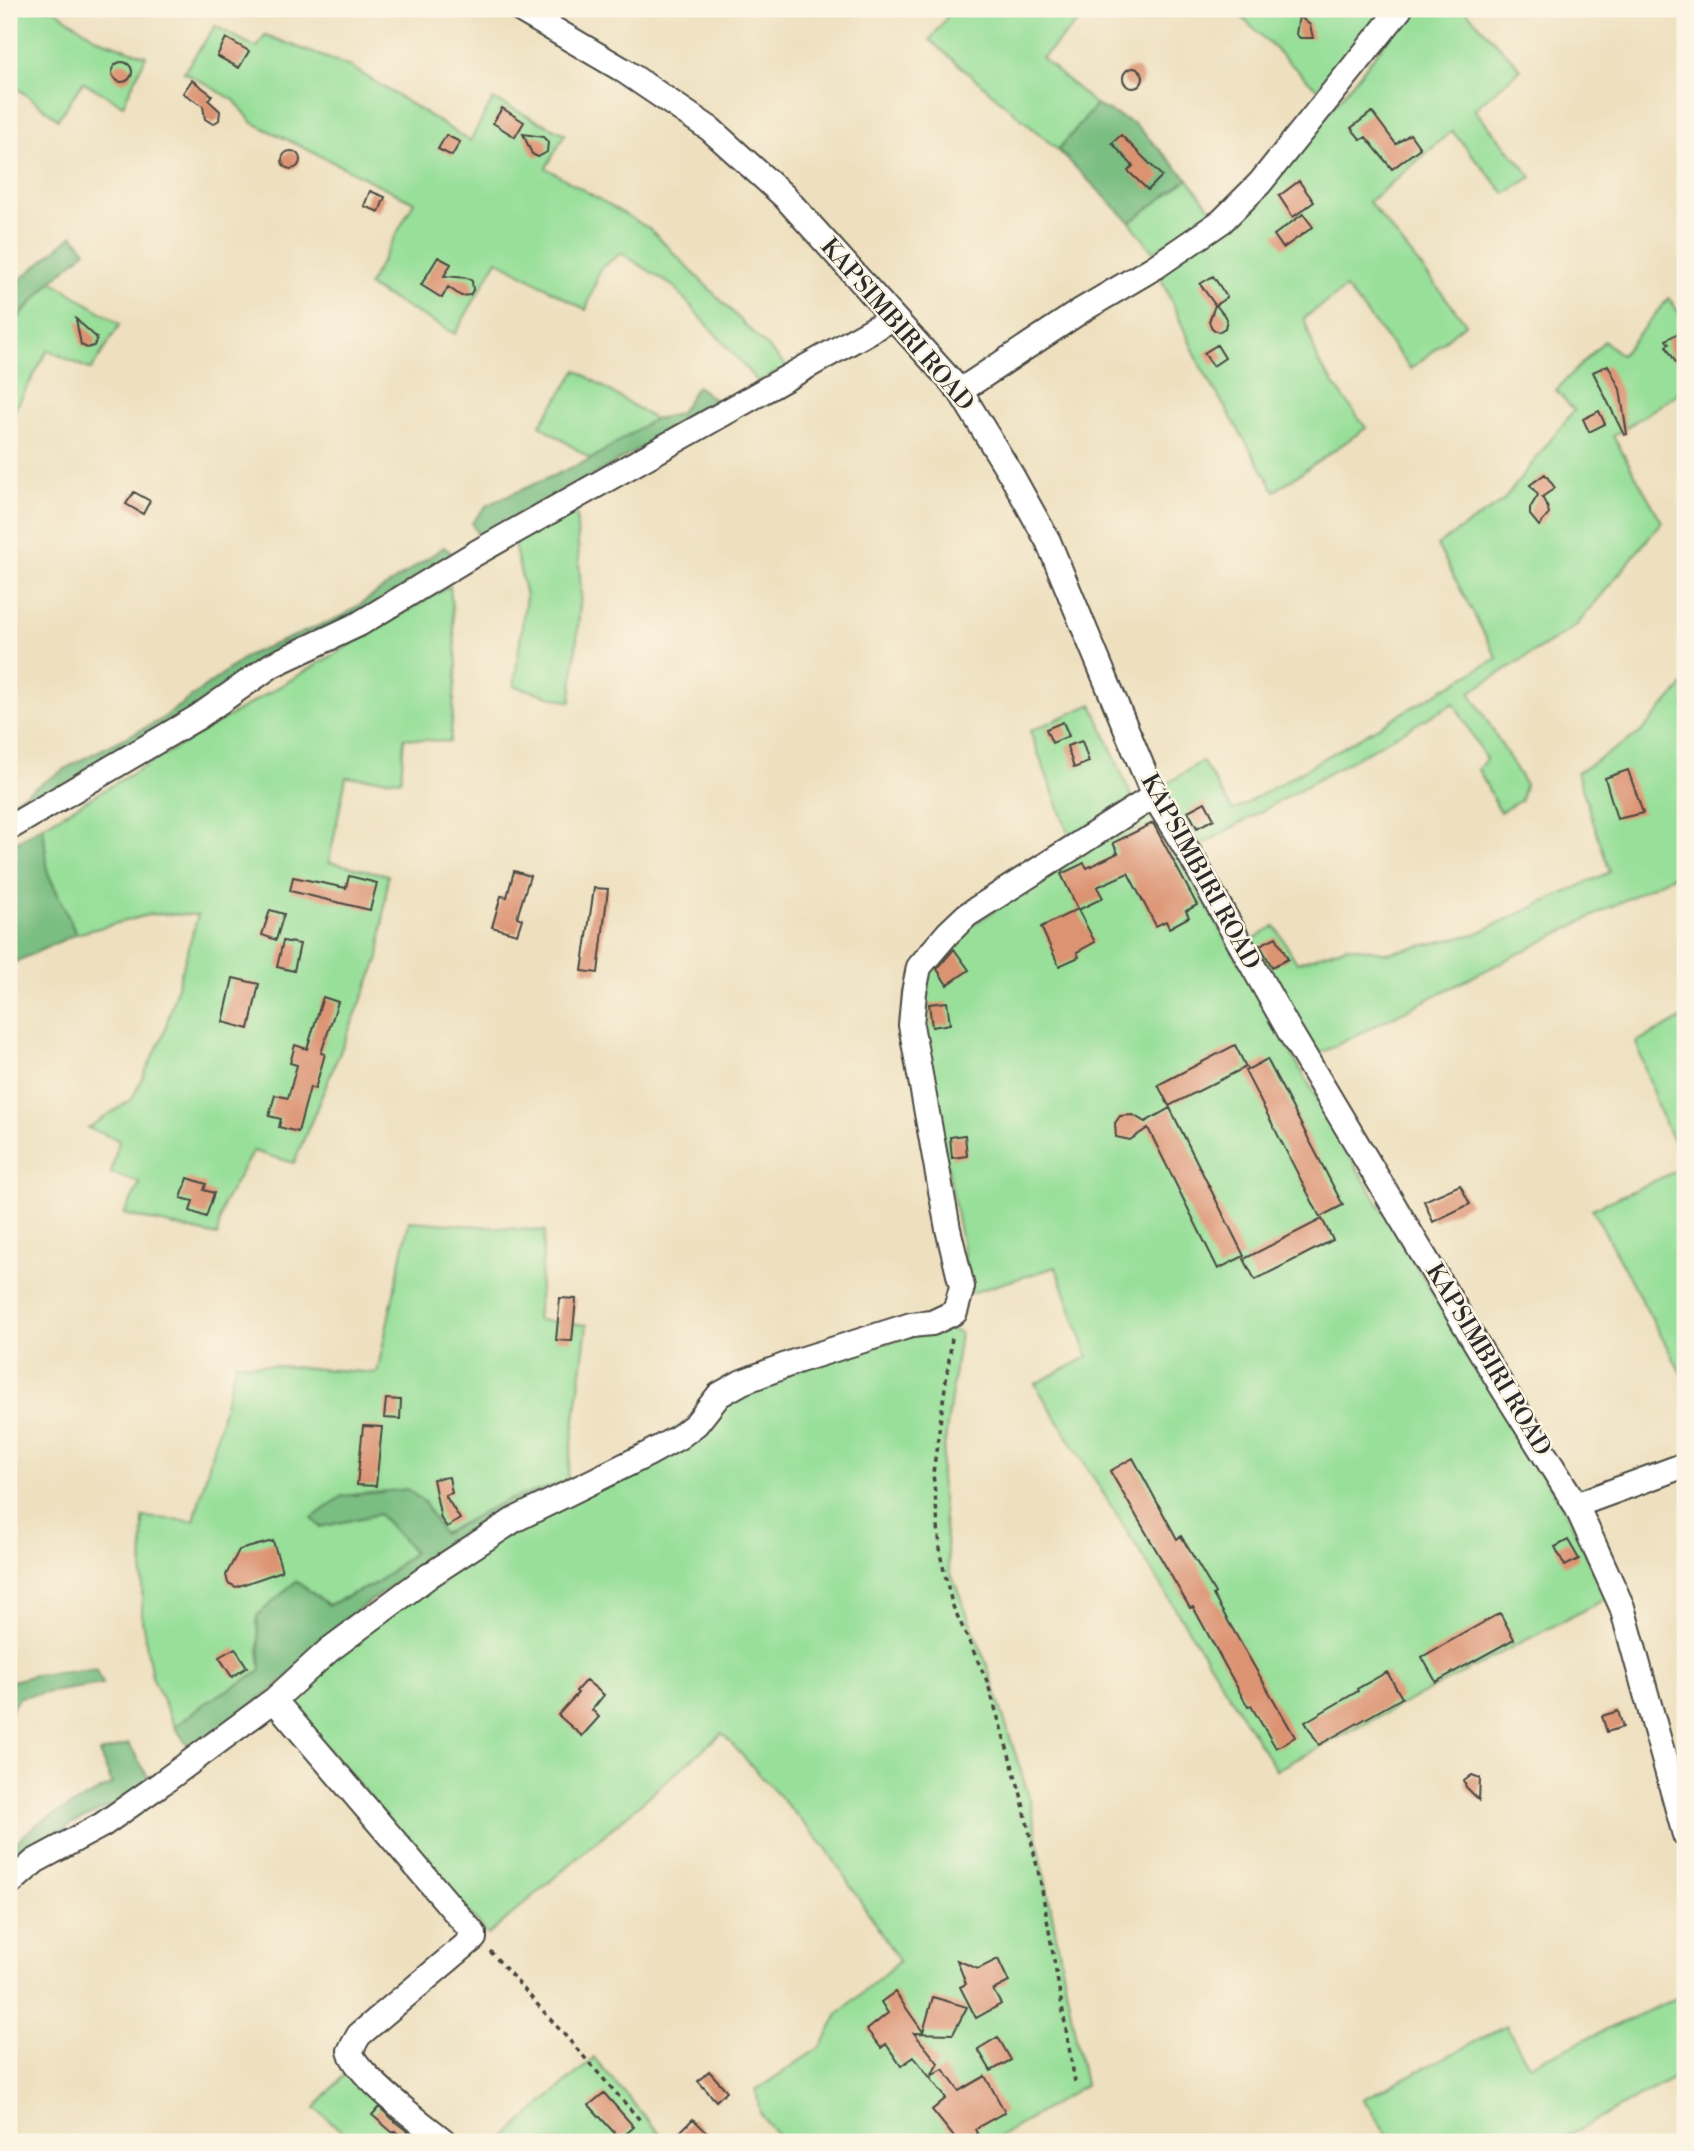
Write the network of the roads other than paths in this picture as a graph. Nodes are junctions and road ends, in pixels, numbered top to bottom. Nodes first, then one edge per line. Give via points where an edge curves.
1 (519, 9) edge
2 (1400, 9) edge
3 (893, 318) junction
4 (960, 391) junction
5 (1154, 796) junction
6 (9, 828) edge
7 (1685, 1465) edge
8 (1576, 1505) junction
9 (274, 1700) junction
10 (1685, 1835) edge
11 (9, 1884) edge
12 (445, 2142) edge

1 - 3 street, KAPSIMBIRI ROAD via 623,70 710,129 784,196
2 - 4 street via 1260,183 1222,221
3 - 4 street, KAPSIMBIRI ROAD
3 - 6 street via 488,546 359,624 272,665 198,717
4 - 5 street, KAPSIMBIRI ROAD via 1048,541
5 - 8 street, KAPSIMBIRI ROAD via 1290,1032
5 - 9 street via 967,915 919,967 911,1025 962,1287 956,1312 797,1361 719,1395 679,1437 514,1520 430,1575 329,1650
7 - 8 street
8 - 10 street, KAPSIMBIRI ROAD via 1622,1607
9 - 11 street via 102,1825 35,1861
9 - 12 street via 474,1934 359,2035 350,2051 372,2080

